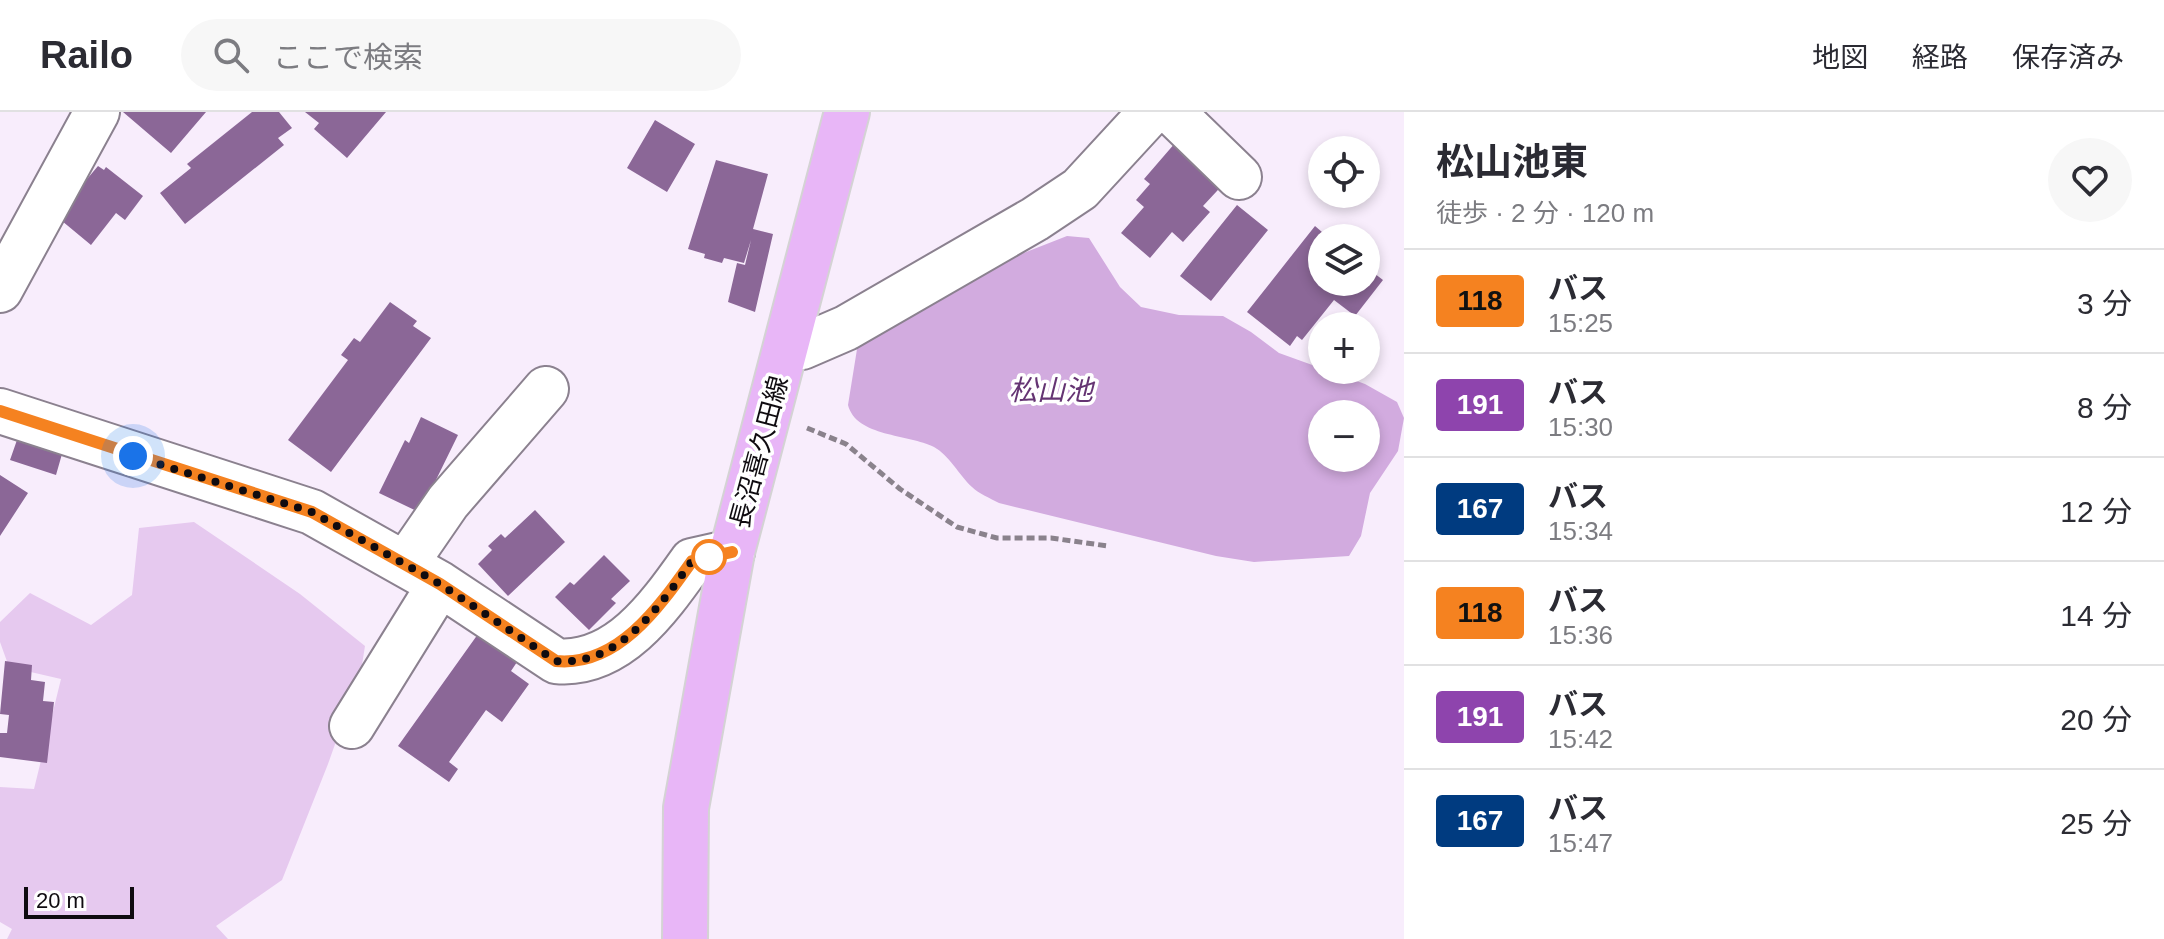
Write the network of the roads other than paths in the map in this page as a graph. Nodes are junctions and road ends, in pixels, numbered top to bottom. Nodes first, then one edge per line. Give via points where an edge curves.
1 (97, 112) edge
2 (847, 112) edge
3 (1151, 112) edge
4 (1172, 112) edge
5 (1239, 177) dead end
6 (0, 290) edge
7 (786, 348) junction
8 (546, 389) dead end
9 (0, 411) edge
10 (732, 552) junction
11 (423, 574) junction
12 (352, 726) dead end
13 (685, 939) edge

1 - 6 street
2 - 7 main road, 長沼喜久田線
3 - 7 street via 1080,189 1035,219 846,328 802,347
4 - 5 street
7 - 10 main road, 長沼喜久田線
8 - 11 street via 448,502
9 - 11 street via 312,512
10 - 11 street via 692,561 654,613 596,658 573,663 556,661
10 - 13 main road, 長沼喜久田線 via 686,808
11 - 12 street

